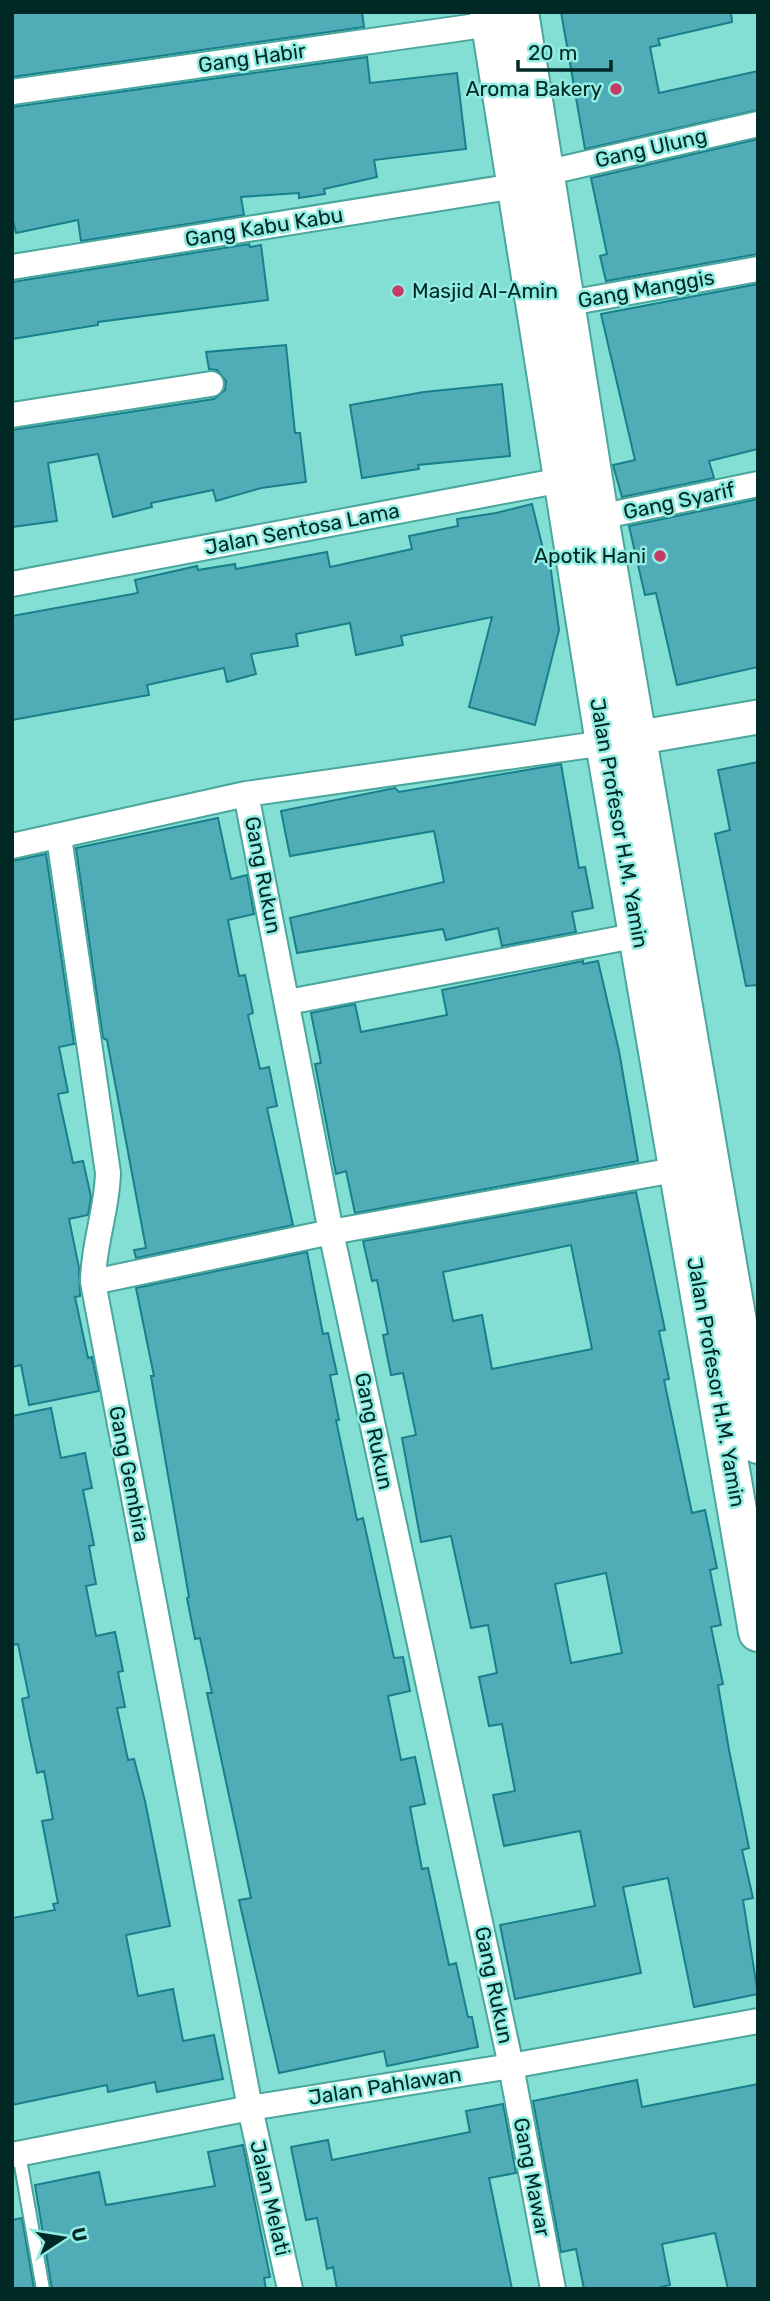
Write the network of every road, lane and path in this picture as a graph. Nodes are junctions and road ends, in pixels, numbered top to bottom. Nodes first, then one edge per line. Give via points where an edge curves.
1 (500, 16) edge
2 (12, 92) edge
3 (758, 124) edge
4 (530, 179) junction
5 (12, 267) edge
6 (758, 269) edge
7 (550, 307) junction
8 (211, 384) dead end
9 (12, 415) edge
10 (577, 477) junction
11 (758, 484) edge
12 (584, 519) junction
13 (12, 583) edge
14 (758, 717) edge
15 (622, 740) junction
16 (246, 794) junction
17 (59, 837) junction
18 (12, 846) edge
19 (639, 935) junction
20 (288, 1002) junction
21 (687, 1149) junction
22 (331, 1232) junction
23 (93, 1282) junction
24 (758, 1444) edge
25 (758, 1632) edge
26 (758, 2021) edge
27 (511, 2066) junction
28 (250, 2108) junction
29 (16, 2154) edge
30 (43, 2289) edge
31 (290, 2289) edge
32 (553, 2289) edge

1 - 2 street, Gang Habir
1 - 4 main road, Jalan Profesor H.M. Yamin
3 - 4 street, Gang Ulung
4 - 5 street, Gang Kabu Kabu
4 - 7 main road, Jalan Profesor H.M. Yamin
6 - 7 street, Gang Manggis
7 - 10 main road, Jalan Profesor H.M. Yamin
8 - 9 street
10 - 12 main road, Jalan Profesor H.M. Yamin
10 - 13 street, Jalan Sentosa Lama
11 - 12 street, Gang Syarif
12 - 15 main road, Jalan Profesor H.M. Yamin
14 - 15 street
15 - 16 street
15 - 19 main road, Jalan Profesor H.M. Yamin
15 - 21 main road, Jalan Profesor H.M. Yamin
16 - 17 street
16 - 20 street, Gang Rukun
17 - 18 street
17 - 23 street, Gang Gembira via 108,1173
19 - 20 street
19 - 21 main road, Jalan Profesor H.M. Yamin
20 - 22 street, Gang Rukun
21 - 22 street
21 - 24 main road, Jalan Profesor H.M. Yamin
21 - 25 main road, Jalan Profesor H.M. Yamin
22 - 23 street
22 - 27 street, Gang Rukun
23 - 28 street, Gang Gembira
26 - 27 street, Jalan Pahlawan
27 - 28 street, Jalan Pahlawan
27 - 32 street, Gang Mawar
28 - 29 street, Jalan Pahlawan
28 - 31 street, Jalan Melati
29 - 30 lane

